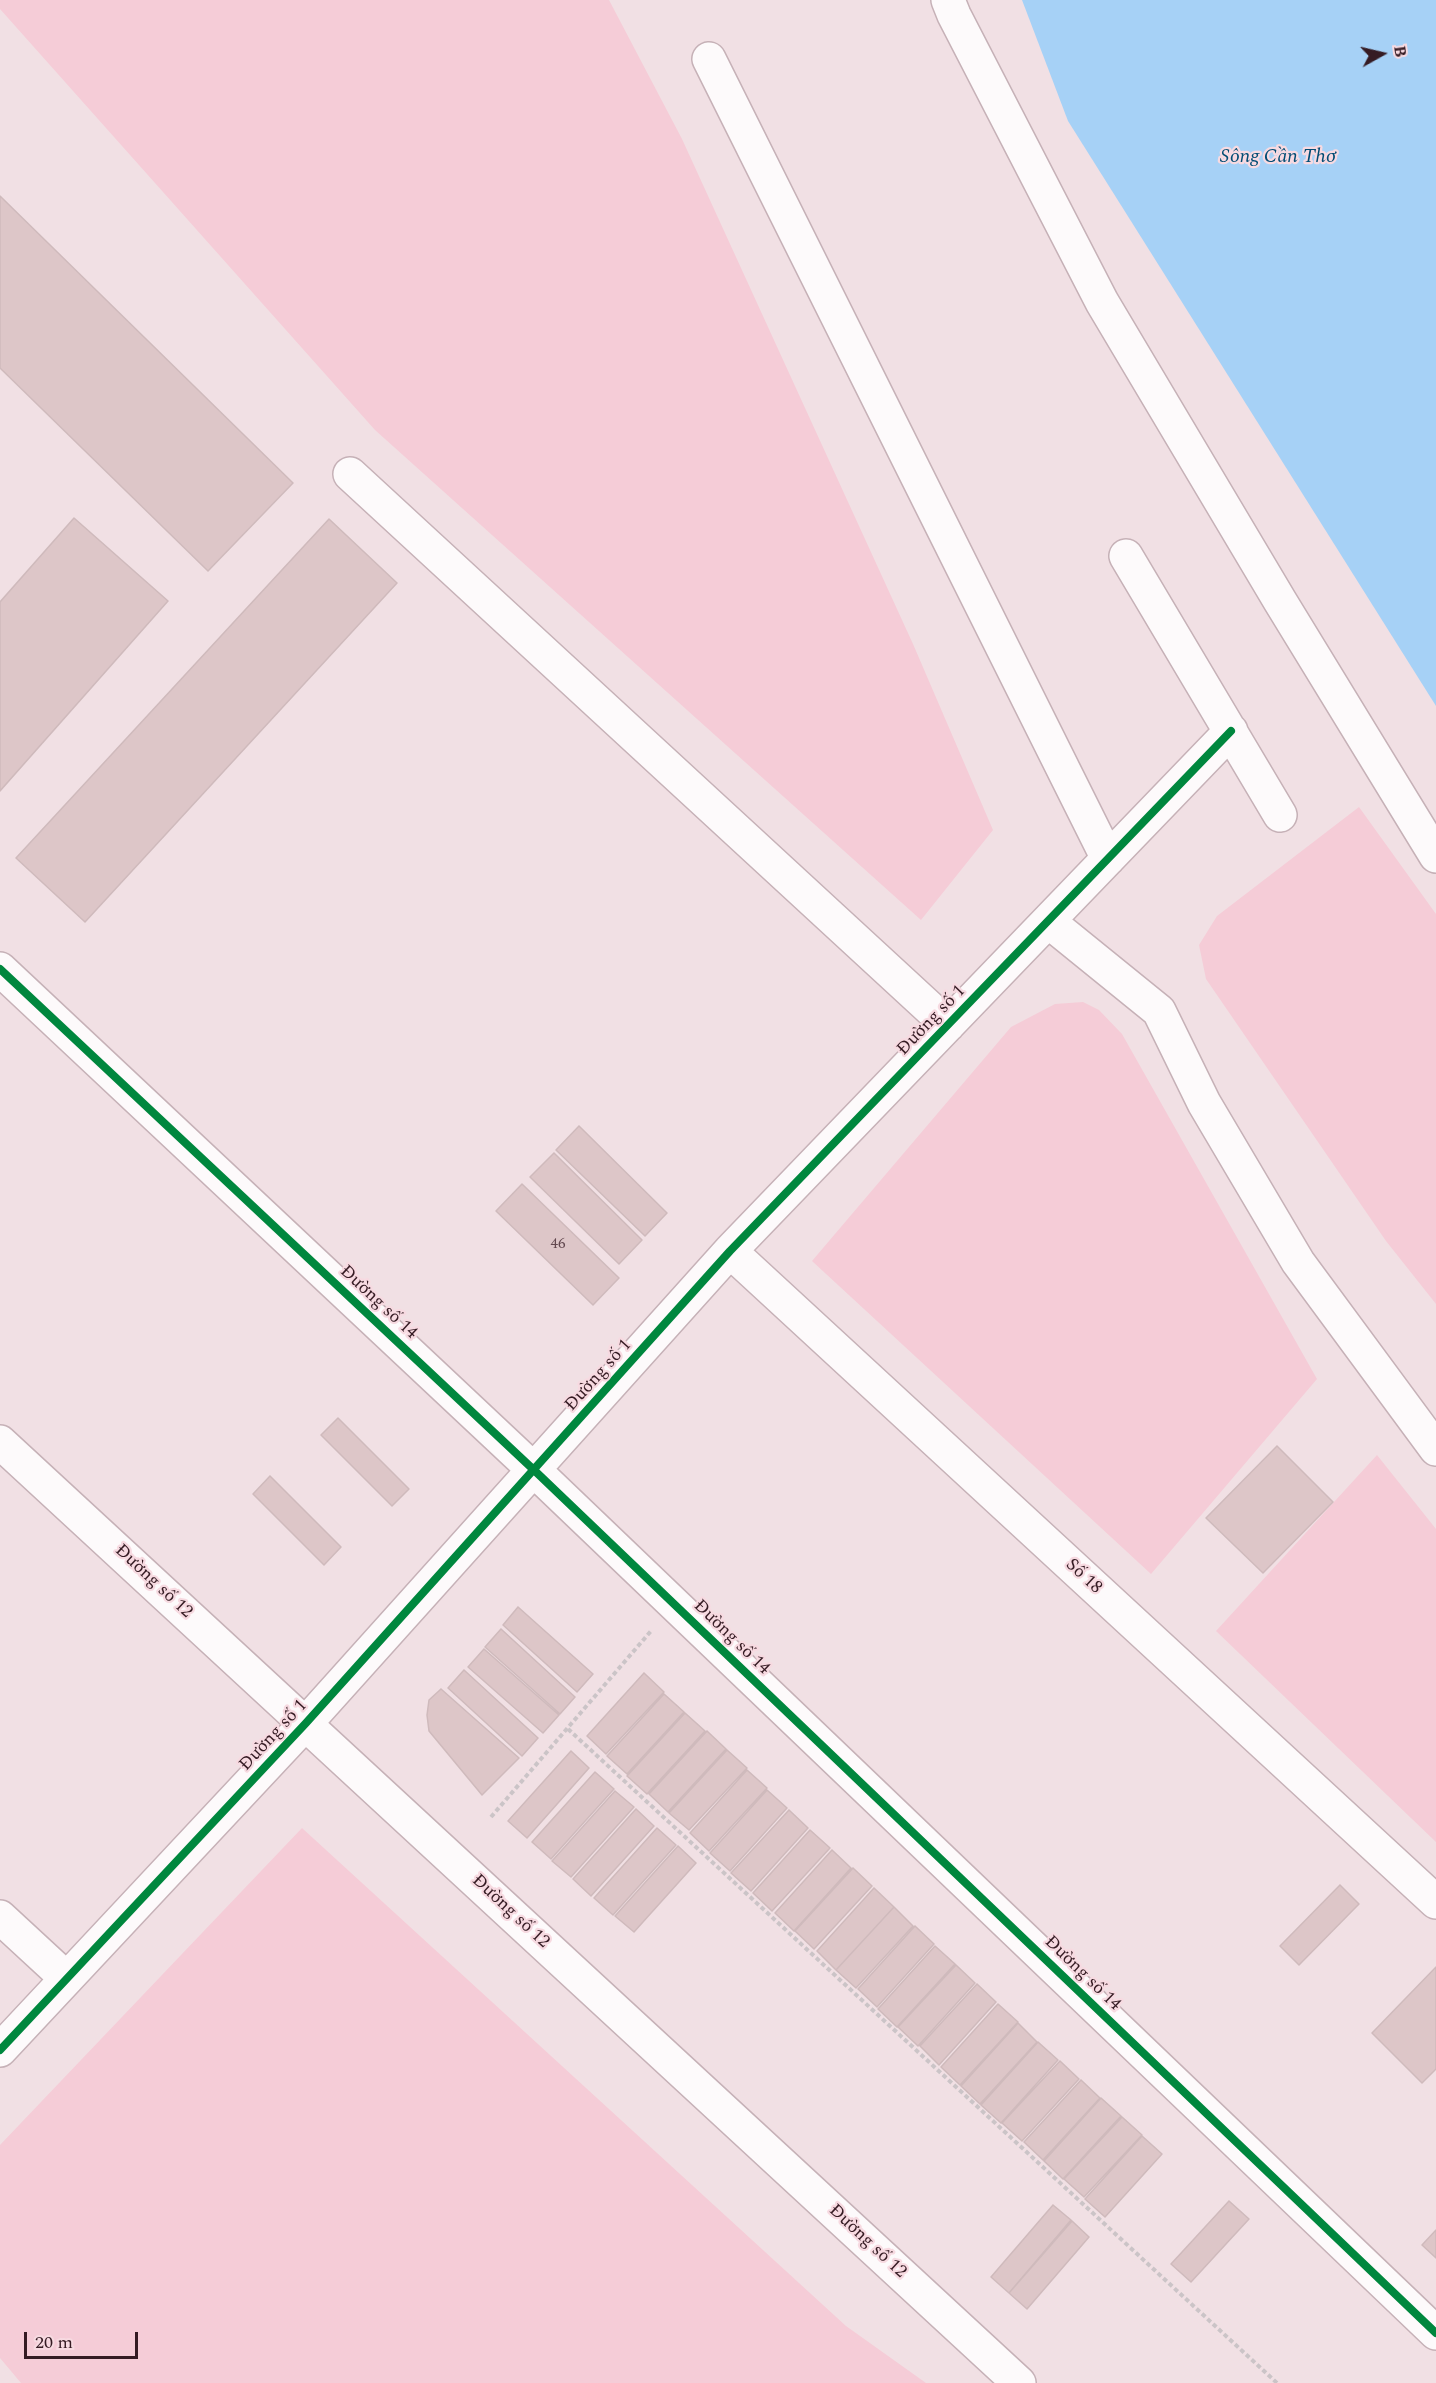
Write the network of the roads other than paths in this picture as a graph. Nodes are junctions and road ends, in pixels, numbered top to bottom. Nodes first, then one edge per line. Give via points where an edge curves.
1 (948, 0) edge
2 (709, 59) dead end
3 (350, 474) dead end
4 (1125, 556) dead end
5 (1231, 731) junction
6 (1280, 815) dead end
7 (1436, 856) edge
8 (1108, 860) junction
9 (1048, 921) junction
10 (0, 969) edge
11 (948, 1025) junction
12 (730, 1251) junction
13 (0, 1442) edge
14 (1436, 1449) edge
15 (535, 1471) junction
16 (306, 1723) junction
17 (1436, 1902) edge
18 (0, 1917) edge
19 (66, 1978) junction
20 (0, 2050) edge
21 (1436, 2334) edge
22 (1019, 2383) edge

1 - 7 street via 1102,302
2 - 8 street
3 - 11 street
4 - 5 street
5 - 6 street
5 - 8 street, Đường số 1
8 - 9 street, Đường số 1
9 - 11 street, Đường số 1
9 - 14 street via 1159,1011 1204,1103 1298,1262
10 - 15 street, Đường số 14
11 - 12 street, Đường số 1
12 - 15 street, Đường số 1
12 - 17 street, Số 18
13 - 16 street, Đường số 12
15 - 16 street, Đường số 1
15 - 21 street, Đường số 14
16 - 19 street, Đường số 1
16 - 22 street, Đường số 12
18 - 19 street
19 - 20 street, Đường số 1

